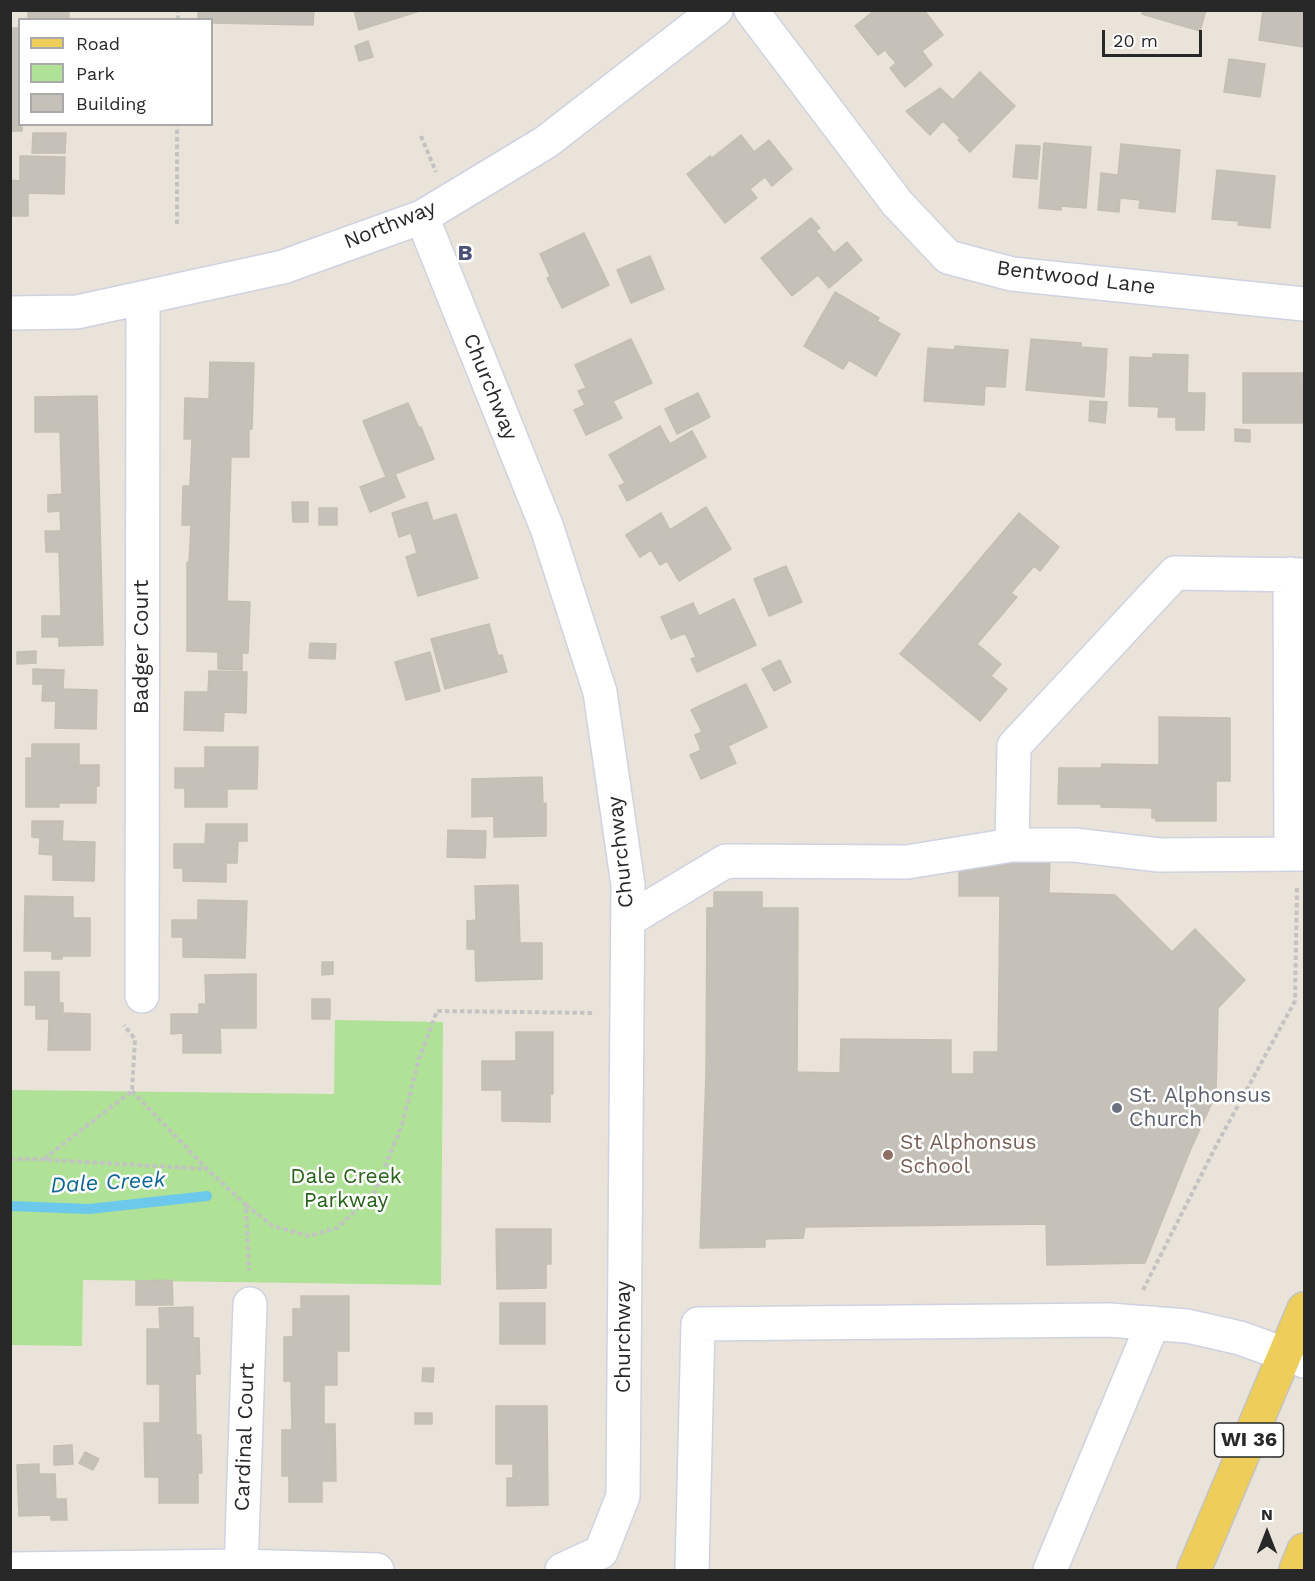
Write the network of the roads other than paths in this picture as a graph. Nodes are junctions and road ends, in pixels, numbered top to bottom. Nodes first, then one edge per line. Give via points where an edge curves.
1 (716, 10) edge
2 (751, 10) edge
3 (422, 217) junction
4 (143, 298) junction
5 (1305, 304) edge
6 (10, 314) edge
7 (1297, 574) edge
8 (1012, 845) junction
9 (1298, 854) edge
10 (628, 920) junction
11 (142, 996) dead end
12 (250, 1304) road end
13 (1305, 1309) edge
14 (1140, 1322) junction
15 (1295, 1358) edge
16 (1305, 1550) edge
17 (607, 1562) edge
18 (241, 1568) edge
19 (10, 1569) edge
20 (377, 1570) edge
21 (562, 1570) edge
22 (692, 1570) edge
23 (1050, 1570) edge
24 (1194, 1570) edge
25 (1296, 1570) edge

1 - 3 street, Northway via 546,142
2 - 5 street, Bentwood Lane via 897,203 948,257 1012,274
3 - 4 street, Northway via 283,267
3 - 10 street, Churchway via 547,528 600,692 628,885
4 - 6 street, Northway via 77,312
4 - 11 street, Badger Court
7 - 8 street via 1175,573 1014,746
7 - 9 street
8 - 9 street via 1074,845 1159,855
8 - 10 street via 907,862 726,861
10 - 17 street, Churchway via 623,1496
12 - 18 street, Cardinal Court
13 - 15 main road, WI 36
14 - 15 street via 1187,1326 1240,1338
14 - 22 street via 698,1324
14 - 23 street
15 - 24 main road, WI 36
16 - 25 main road
17 - 21 street
18 - 19 street
18 - 20 street

